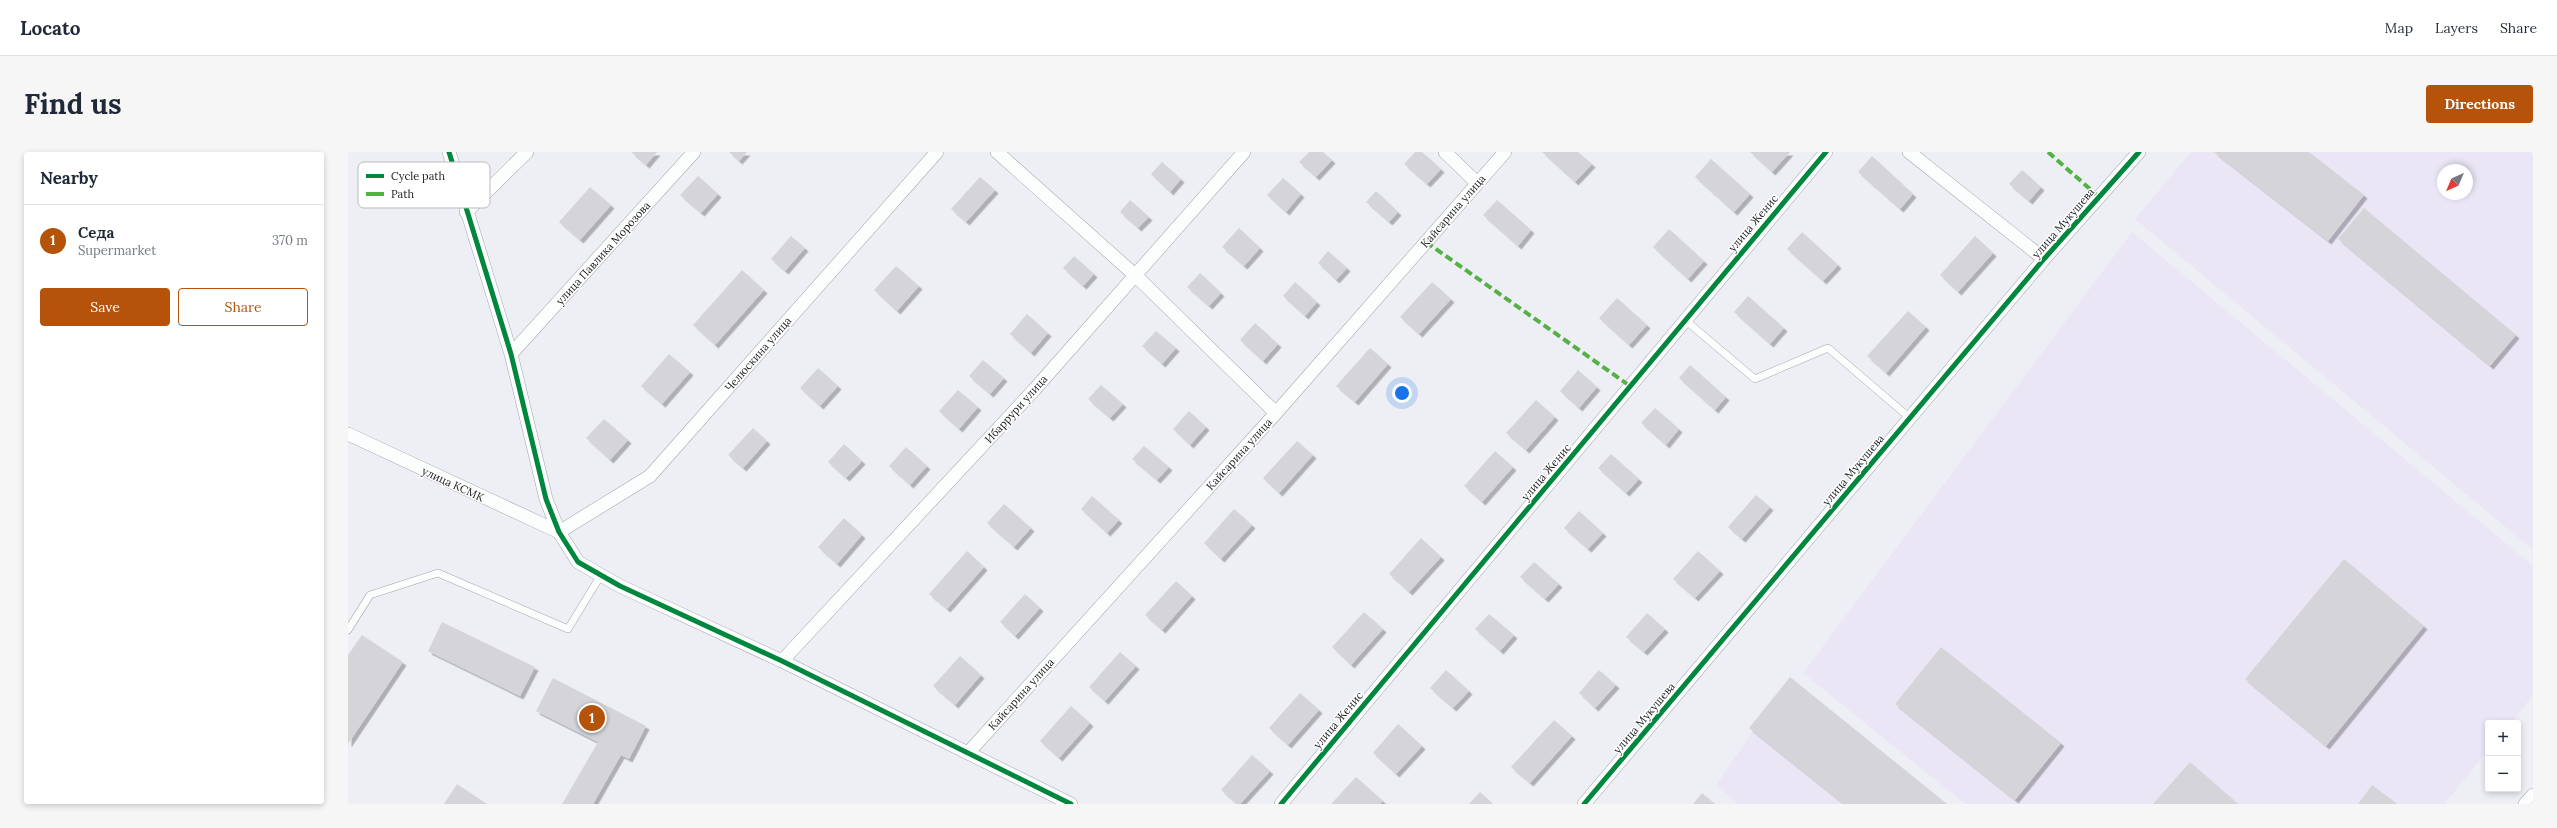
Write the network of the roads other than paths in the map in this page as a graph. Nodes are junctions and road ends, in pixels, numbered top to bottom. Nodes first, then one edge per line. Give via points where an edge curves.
1 (449, 152) edge
2 (527, 152) edge
3 (694, 152) edge
4 (937, 152) edge
5 (997, 152) edge
6 (1244, 152) edge
7 (1445, 152) edge
8 (1505, 152) edge
9 (1826, 152) edge
10 (1909, 152) edge
11 (2139, 152) edge
12 (452, 162) edge
13 (1477, 183) junction
14 (490, 188) edge
15 (465, 208) edge
16 (470, 208) edge
17 (466, 212) junction
18 (2044, 259) junction
19 (1136, 276) junction
20 (1685, 320) junction
21 (512, 354) junction
22 (1276, 413) junction
23 (1910, 418) junction
24 (348, 434) edge
25 (559, 532) junction
26 (601, 575) junction
27 (348, 630) edge
28 (782, 661) junction
29 (968, 753) junction
30 (2533, 795) edge
31 (1071, 804) edge
32 (1281, 804) edge
33 (1584, 804) edge
34 (2525, 804) edge

1 - 12 street
2 - 14 street
3 - 21 street, улица Павлика Морозова
4 - 25 street, Челюскина улица via 650,476
5 - 19 street
6 - 19 street, Ибаррури улица
7 - 13 street
8 - 13 street, Кайсарина улица
9 - 20 street, улица Женис
10 - 18 street
11 - 18 street, улица Мукушева
13 - 22 street, Кайсарина улица
15 - 17 street
16 - 17 street
17 - 21 street
18 - 23 street, улица Мукушева
19 - 22 street
19 - 28 street, Ибаррури улица via 921,514
20 - 23 lane via 1755,379 1828,348
20 - 32 street, улица Женис
21 - 25 street via 546,499
22 - 29 street, Кайсарина улица
23 - 33 street, улица Мукушева
24 - 25 street, улица КСМК
25 - 26 street via 578,562
26 - 27 lane via 568,629 438,573 370,595
26 - 28 street
28 - 29 street
29 - 31 street
30 - 34 street

